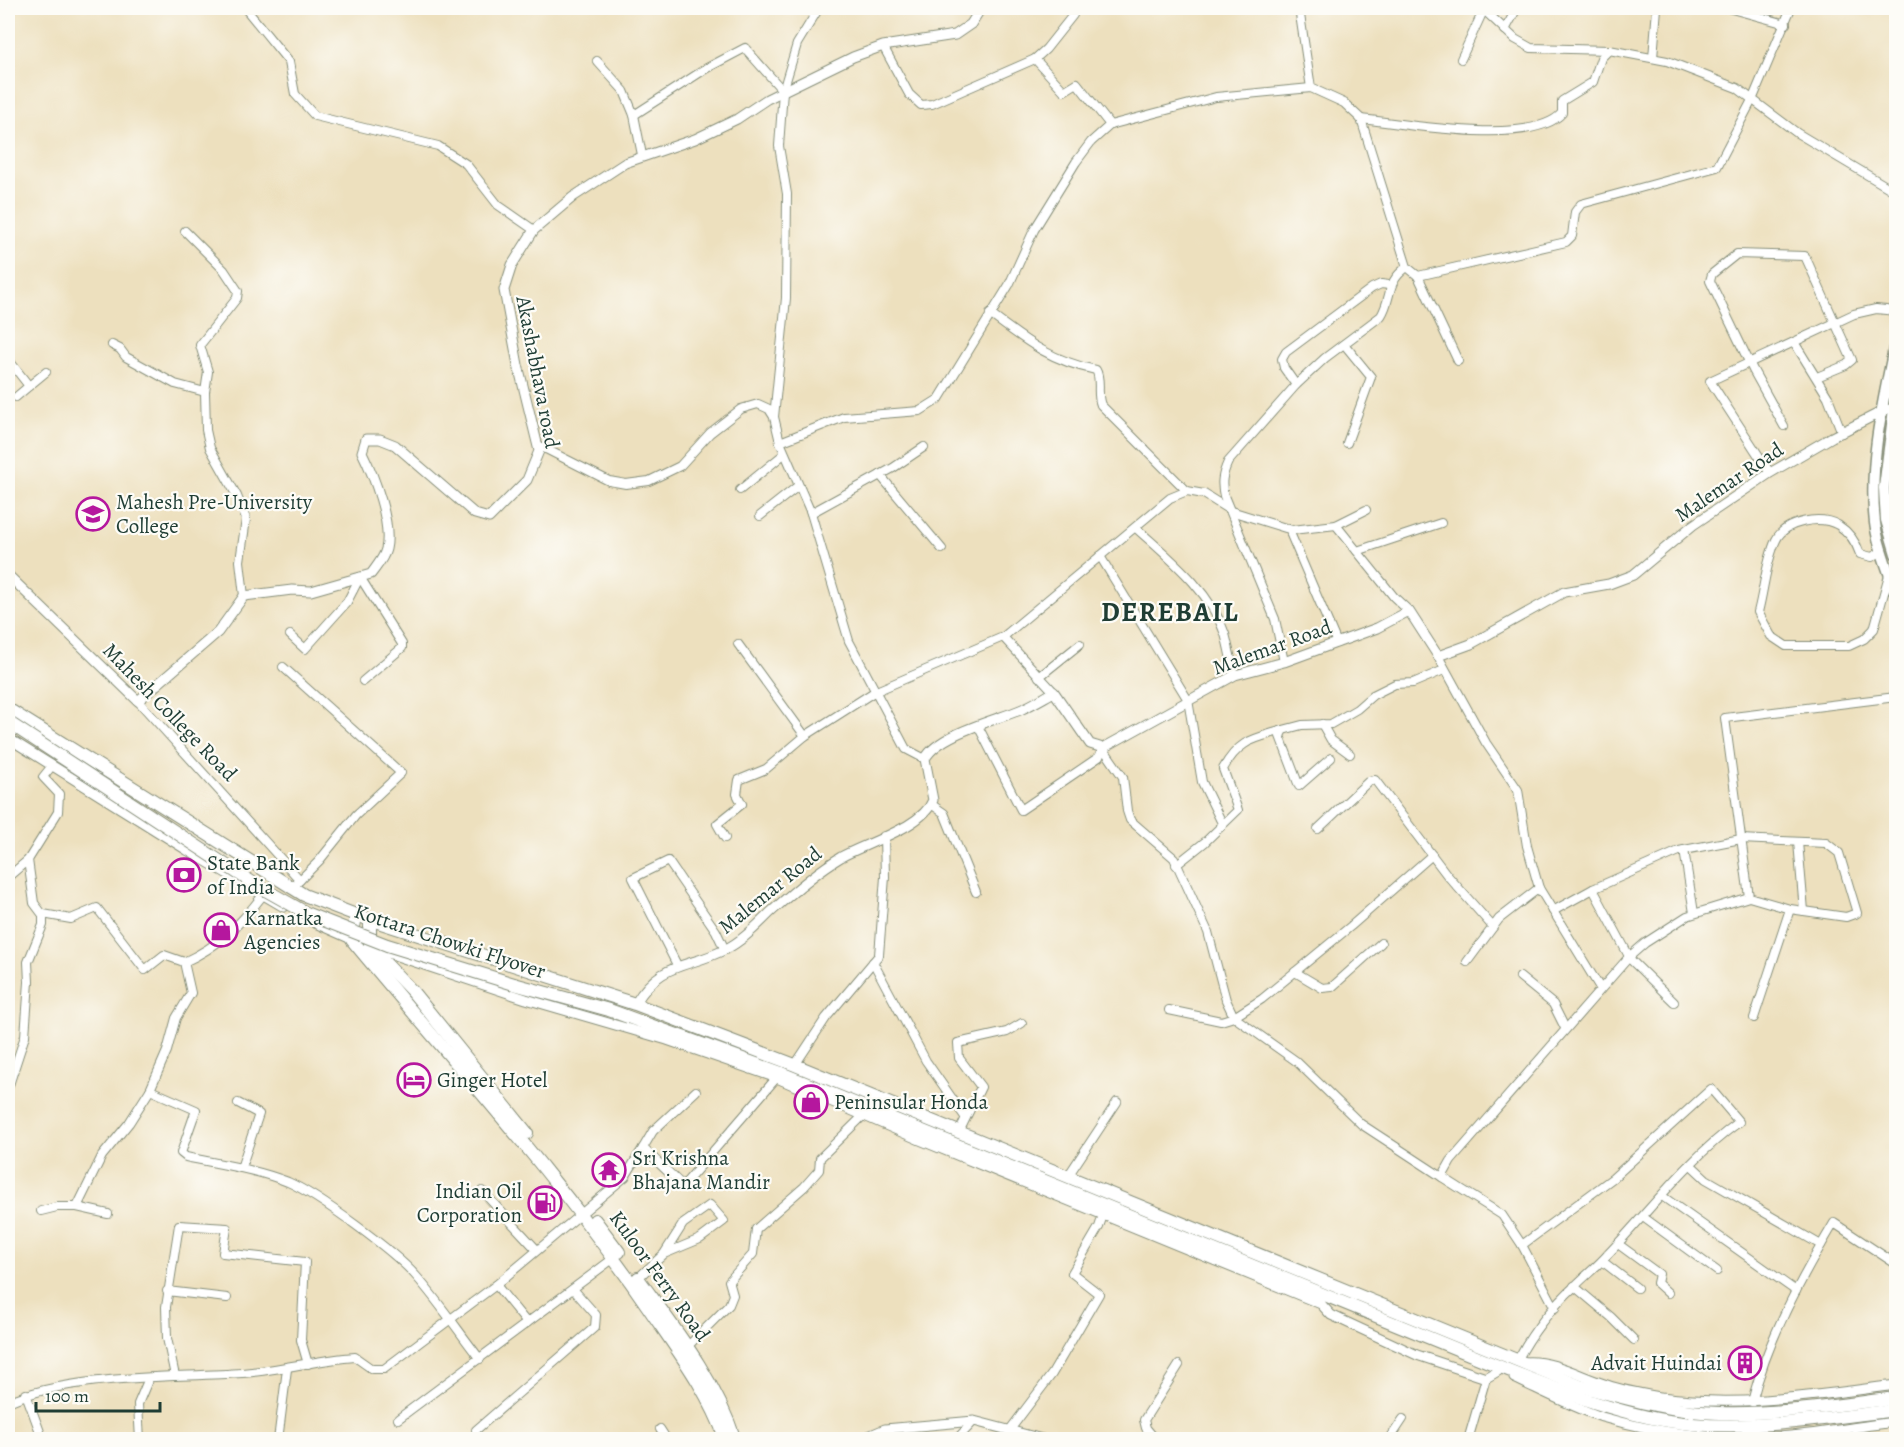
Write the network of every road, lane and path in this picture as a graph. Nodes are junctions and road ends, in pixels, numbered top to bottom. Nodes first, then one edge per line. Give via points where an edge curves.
1 (245, 8) edge
2 (822, 8) edge
3 (981, 8) edge
4 (1299, 8) edge
5 (1483, 8) edge
6 (1517, 8) edge
7 (1657, 8) edge
8 (1728, 8) edge
9 (1791, 8) edge
10 (1073, 15) dead end
11 (1786, 24) junction
12 (1505, 30) junction
13 (883, 46) junction
14 (1608, 50) junction
15 (1653, 58) junction
16 (1035, 59) junction
17 (1461, 59) dead end
18 (597, 61) dead end
19 (1311, 88) junction
20 (783, 91) junction
21 (1753, 99) junction
22 (633, 115) junction
23 (1361, 119) junction
24 (1110, 125) junction
25 (642, 155) junction
26 (1896, 192) edge
27 (534, 230) junction
28 (185, 231) dead end
29 (1407, 267) junction
30 (1418, 276) junction
31 (1389, 285) junction
32 (1896, 311) edge
33 (990, 314) junction
34 (1836, 323) junction
35 (8, 329) edge
36 (8, 335) edge
37 (1896, 339) edge
38 (1794, 342) junction
39 (1344, 344) junction
40 (112, 345) dead end
41 (8, 359) edge
42 (1458, 361) dead end
43 (1750, 362) junction
44 (46, 372) dead end
45 (1817, 377) junction
46 (1296, 385) junction
47 (29, 386) junction
48 (205, 392) junction
49 (1896, 393) edge
50 (16, 397) dead end
51 (1896, 407) edge
52 (1882, 410) junction
53 (774, 417) junction
54 (1784, 426) dead end
55 (1842, 433) junction
56 (780, 442) junction
57 (1347, 443) dead end
58 (538, 445) junction
59 (924, 447) dead end
60 (784, 454) junction
61 (1770, 473) junction
62 (880, 476) junction
63 (798, 486) junction
64 (740, 490) dead end
65 (1187, 491) junction
66 (1884, 496) junction
67 (1896, 503) edge
68 (1366, 510) dead end
69 (1231, 512) junction
70 (811, 513) junction
71 (760, 516) dead end
72 (1441, 523) dead end
73 (1336, 525) junction
74 (1136, 528) junction
75 (1291, 535) dead end
76 (942, 549) dead end
77 (1357, 551) junction
78 (1881, 552) junction
79 (1896, 554) edge
80 (1100, 556) junction
81 (1889, 573) junction
82 (8, 575) edge
83 (360, 577) junction
84 (1896, 594) edge
85 (244, 596) junction
86 (1409, 611) junction
87 (290, 635) dead end
88 (1003, 637) junction
89 (1337, 643) junction
90 (738, 644) dead end
91 (1080, 644) dead end
92 (1438, 656) junction
93 (1284, 662) junction
94 (284, 667) dead end
95 (1444, 670) junction
96 (1235, 675) junction
97 (1039, 677) junction
98 (363, 681) dead end
99 (1054, 692) junction
100 (874, 693) junction
101 (1896, 697) edge
102 (1188, 700) junction
103 (138, 701) junction
104 (8, 709) edge
105 (8, 722) edge
106 (1322, 724) junction
107 (978, 726) junction
108 (1283, 730) junction
109 (805, 736) junction
110 (8, 738) edge
111 (1102, 748) junction
112 (1350, 754) dead end
113 (1331, 758) dead end
114 (925, 759) junction
115 (51, 767) junction
116 (932, 804) junction
117 (1221, 821) dead end
118 (1318, 828) dead end
119 (884, 836) junction
120 (725, 838) dead end
121 (1741, 839) junction
122 (1798, 842) junction
123 (1684, 850) junction
124 (1432, 855) junction
125 (28, 860) junction
126 (1176, 865) junction
127 (8, 877) edge
128 (295, 885) junction
129 (1539, 888) junction
130 (1593, 889) junction
131 (976, 892) dead end
132 (262, 896) junction
133 (1749, 897) junction
134 (1790, 909) junction
135 (1553, 911) junction
136 (1804, 911) junction
137 (43, 914) junction
138 (1694, 914) junction
139 (356, 915) junction
140 (370, 919) junction
141 (1493, 927) junction
142 (352, 940) junction
143 (1381, 943) dead end
144 (370, 947) junction
145 (725, 950) junction
146 (1629, 957) junction
147 (184, 962) junction
148 (873, 962) junction
149 (1467, 962) dead end
150 (677, 965) junction
151 (1295, 972) junction
152 (1520, 977) dead end
153 (1600, 988) junction
154 (1674, 1002) dead end
155 (635, 1004) junction
156 (1169, 1010) dead end
157 (1234, 1017) junction
158 (1754, 1018) dead end
159 (1022, 1023) dead end
160 (1565, 1028) junction
161 (795, 1065) junction
162 (779, 1076) junction
163 (8, 1088) edge
164 (150, 1090) junction
165 (696, 1091) dead end
166 (1117, 1102) dead end
167 (238, 1103) dead end
168 (866, 1112) junction
169 (965, 1117) junction
170 (959, 1132) junction
171 (643, 1148) junction
172 (1691, 1165) junction
173 (241, 1168) junction
174 (1068, 1176) junction
175 (1442, 1177) junction
176 (482, 1191) dead end
177 (1662, 1196) junction
178 (77, 1207) junction
179 (583, 1211) junction
180 (41, 1212) dead end
181 (108, 1214) dead end
182 (1103, 1215) junction
183 (1643, 1217) junction
184 (1618, 1244) junction
185 (1522, 1245) junction
186 (1821, 1245) junction
187 (537, 1250) junction
188 (664, 1254) junction
189 (614, 1258) junction
190 (1602, 1261) junction
191 (1896, 1264) edge
192 (1717, 1271) dead end
193 (638, 1278) junction
194 (496, 1286) junction
195 (1574, 1286) junction
196 (1637, 1288) dead end
197 (573, 1289) junction
198 (167, 1291) junction
199 (1796, 1291) junction
200 (1668, 1293) dead end
201 (227, 1298) dead end
202 (1555, 1308) junction
203 (450, 1320) junction
204 (527, 1323) junction
205 (1634, 1340) dead end
206 (687, 1347) junction
207 (480, 1359) junction
208 (1519, 1362) junction
209 (308, 1364) junction
210 (1179, 1365) dead end
211 (1500, 1368) junction
212 (287, 1369) junction
213 (175, 1376) junction
214 (149, 1378) junction
215 (1486, 1378) junction
216 (1896, 1385) edge
217 (26, 1394) junction
218 (1896, 1398) edge
219 (8, 1402) edge
220 (1752, 1402) junction
221 (1670, 1404) junction
222 (1896, 1410) edge
223 (398, 1419) dead end
224 (1403, 1419) dead end
225 (974, 1421) junction
226 (1896, 1422) edge
227 (660, 1429) dead end
228 (476, 1430) dead end
229 (1009, 1431) junction
230 (1795, 1438) edge
231 (43, 1440) edge
232 (140, 1440) edge
233 (278, 1440) edge
234 (667, 1440) edge
235 (726, 1440) edge
236 (735, 1440) edge
237 (859, 1440) edge
238 (956, 1440) edge
239 (1046, 1440) edge
240 (1156, 1440) edge
241 (1389, 1440) edge
242 (1468, 1440) edge
243 (1824, 1440) edge

1 - 27 street via 289,62 295,94 315,116 438,146 466,164 498,205
2 - 20 street via 797,44
3 - 13 street, Akashabhava road via 971,24 955,35
4 - 19 street
5 - 12 street
5 - 17 street
6 - 12 street
7 - 15 street
8 - 11 street
9 - 11 street
10 - 16 street
11 - 21 street
12 - 14 street via 1531,48
13 - 16 street via 909,94 921,105 964,92
13 - 20 street, Akashabhava road
14 - 15 street
14 - 23 street via 1593,82 1562,101 1562,113 1555,121 1532,130 1489,131
15 - 21 street via 1710,76
16 - 24 street via 1064,91 1077,82
18 - 22 street via 624,91
19 - 23 street via 1344,103
19 - 24 street via 1216,97
20 - 22 street via 745,48
20 - 25 street, Akashabhava road via 695,139
20 - 53 street via 779,146 787,194 786,298
21 - 26 street via 1797,134
21 - 30 street via 1717,167 1581,204 1575,212 1572,236 1566,242
22 - 25 street
23 - 29 street
24 - 33 street via 1076,162 1034,230 1009,285
25 - 27 street, Akashabhava road via 573,197
27 - 58 street, Akashabhava road via 512,265 504,290
28 - 48 street via 224,270 238,291 237,298 200,345 208,372
29 - 30 street
29 - 31 street
30 - 42 street
31 - 39 street via 1381,316
31 - 46 street via 1372,288 1286,352 1282,359 1284,368
32 - 34 street via 1876,309
33 - 56 street via 946,389 931,406 889,415 844,417
33 - 65 street via 1045,354 1096,370 1101,405
34 - 38 street
34 - 43 street via 1805,256 1737,254 1712,274 1710,281
34 - 45 street via 1852,360
35 - 36 street
37 - 52 main road
38 - 43 street
38 - 45 street
39 - 46 street
39 - 57 street via 1371,377
40 - 48 street via 175,384
41 - 47 street
43 - 54 street
43 - 61 street via 1710,381
44 - 47 street
45 - 55 street
46 - 69 street via 1228,462 1221,483
47 - 50 street
48 - 85 street via 210,448 246,519 240,561
49 - 51 main road
51 - 52 street, Malemar Road
51 - 66 main road
52 - 55 street, Malemar Road
52 - 78 main road via 1874,491
53 - 56 street
53 - 58 street via 758,404 741,409 710,433 680,466 649,482 609,481
55 - 61 street, Malemar Road
56 - 60 street
58 - 83 street, Akashabhava road via 536,465 527,480 489,518 475,514 395,445 366,439 363,452 375,480 386,550 371,574
59 - 62 street
60 - 63 street
60 - 64 street
61 - 92 street, Malemar Road via 1693,525 1633,575 1564,592 1471,644
62 - 70 street
62 - 76 street
63 - 70 street
63 - 71 street
65 - 69 street via 1204,494
65 - 74 street via 1170,498
66 - 67 street
66 - 79 main road
68 - 73 street
69 - 73 street via 1292,530
69 - 93 street via 1275,619
70 - 100 street via 849,641
72 - 77 street
73 - 77 street
74 - 80 street
74 - 96 street via 1192,581 1217,617
75 - 89 street
77 - 86 street
78 - 81 main road
78 - 81 street via 1865,556 1836,524 1801,522 1787,528 1776,539 1758,612 1777,642 1786,646 1849,646 1874,629
80 - 88 street
80 - 102 street
81 - 84 main road
82 - 103 street, Mahesh College Road
83 - 85 street, Akashabhava road via 311,591
83 - 87 street via 347,603 305,649
83 - 98 street via 402,644
85 - 103 street via 218,632
86 - 89 street, Malemar Road
86 - 92 street
88 - 97 street
88 - 100 street
89 - 93 street, Malemar Road
90 - 109 street
91 - 97 street
92 - 95 street
93 - 96 street, Malemar Road
94 - 128 street via 401,773 356,815
95 - 106 street via 1413,683 1395,684 1373,694 1331,724
95 - 129 street via 1521,795 1527,846
96 - 102 street, Malemar Road
97 - 99 street
99 - 107 street
99 - 111 street via 1090,744
100 - 109 street
100 - 114 street via 906,749
101 - 121 street via 1725,718
102 - 111 street, Malemar Road
102 - 117 street via 1202,782
103 - 128 street, Mahesh College Road
104 - 128 main road
105 - 162 main road, Kottara Chowki Flyover, bridge via 308,914 387,945 609,1010
106 - 108 street
106 - 112 street via 1331,740
107 - 111 street via 1022,810 1099,757
107 - 114 street via 946,741
108 - 113 street via 1282,744 1299,786
108 - 126 street via 1243,742 1230,756 1223,769 1238,810
109 - 120 street via 766,769 739,780 737,794 742,804 717,824
110 - 115 street
111 - 126 street via 1123,777 1130,819 1168,852
114 - 116 street
115 - 125 street via 43,777 59,794 58,812
115 - 132 street
116 - 119 street, Malemar Road via 910,824
116 - 131 street via 944,813
118 - 124 street via 1375,780
119 - 145 street, Malemar Road via 840,857 802,884
119 - 148 street via 879,955
121 - 122 street
121 - 123 street
121 - 133 street
122 - 136 street
122 - 136 street via 1826,843 1839,853 1857,913 1846,917
123 - 130 street
123 - 138 street
124 - 141 street
124 - 151 street
125 - 127 street
125 - 137 street via 34,903
126 - 157 street via 1208,932
128 - 139 main road
129 - 135 street
129 - 141 street
130 - 135 street
130 - 146 street
132 - 142 street
132 - 147 street via 211,949
133 - 134 street
133 - 138 street
134 - 136 street
134 - 158 street
135 - 153 street
137 - 147 street via 71,919 97,908 145,970 164,955
137 - 163 street via 43,925 28,962 25,1036
138 - 146 street
139 - 140 main road
139 - 142 main road
140 - 144 main road
140 - 155 main road
141 - 149 street
142 - 144 street
142 - 179 main road, Kuloor Ferry Road
143 - 151 street via 1332,987 1322,988
144 - 162 street
144 - 179 main road, Kuloor Ferry Road via 412,991
145 - 150 street, Malemar Road
145 - 150 street via 668,861 633,878
146 - 153 street
146 - 154 street
147 - 164 street via 190,993 176,1018
148 - 161 street via 826,1018
148 - 169 street via 926,1061
150 - 155 street, Malemar Road via 644,989
151 - 157 street
152 - 160 street via 1552,1004
153 - 160 street
155 - 161 main road
156 - 157 street via 1221,1021
157 - 175 street via 1296,1061 1361,1124
159 - 169 street via 1007,1032 958,1043 959,1058 981,1087
160 - 175 street via 1451,1161
161 - 170 main road
162 - 168 main road, Kottara Chowki Flyover
162 - 171 street via 683,1186
164 - 173 street via 196,1110 181,1153
164 - 178 street via 129,1124 102,1156
165 - 171 street via 653,1131
166 - 174 street
167 - 173 street via 259,1114
168 - 182 street
168 - 206 street via 820,1158 819,1170 804,1187 756,1229 753,1254 729,1281 733,1295 729,1305
168 - 211 main road, Kottara Chowki Flyover
169 - 170 street
170 - 174 main road
171 - 179 street via 625,1176
172 - 177 street
172 - 185 street via 1738,1122 1711,1089 1613,1178
172 - 186 street via 1706,1179
173 - 203 street via 288,1182 368,1235 415,1275
174 - 208 main road
175 - 185 street via 1502,1215
176 - 187 street
177 - 183 street
177 - 199 street
178 - 180 street
178 - 181 street
179 - 187 street
179 - 189 main road, Kuloor Ferry Road
179 - 193 main road, Kuloor Ferry Road
182 - 215 street via 1322,1304 1331,1315 1417,1354
182 - 229 street via 1072,1273 1099,1294 1052,1374
183 - 184 street
183 - 192 street
184 - 190 street
184 - 200 street via 1659,1274 1657,1284
185 - 202 street
186 - 191 street via 1834,1223
186 - 199 street
187 - 194 street
188 - 188 street via 683,1224 710,1205 724,1221 700,1239
188 - 193 street
189 - 197 street
189 - 235 main road, Kuloor Ferry Road via 700,1383
190 - 195 street
190 - 196 street
193 - 206 main road, Kuloor Ferry Road
194 - 203 street
194 - 204 street
195 - 202 street
195 - 205 street
197 - 204 street
197 - 228 street via 596,1315 595,1327
198 - 201 street
198 - 209 street via 180,1225 227,1228 223,1253 305,1262 302,1340
198 - 213 street via 167,1338
199 - 220 street via 1772,1341
202 - 208 street via 1530,1336
203 - 207 street
203 - 209 street via 384,1369 372,1369 355,1357
204 - 207 street
206 - 236 main road, Kuloor Ferry Road via 727,1415
207 - 223 street
208 - 221 main road via 1580,1386
209 - 212 street
210 - 240 street via 1144,1420
211 - 215 street
211 - 222 main road, Kottara Chowki Flyover via 1612,1407 1690,1424 1782,1424
211 - 230 street via 1601,1416 1642,1426 1737,1438
212 - 213 street
212 - 233 street
213 - 214 street
214 - 217 street
214 - 232 street via 138,1404
215 - 242 street
216 - 220 street
217 - 219 street
217 - 231 street
218 - 221 main road via 1767,1412 1717,1413
220 - 221 street
224 - 241 street
225 - 229 street
225 - 237 street via 885,1429
225 - 238 street
226 - 230 street
227 - 234 street
229 - 239 street
230 - 243 street

